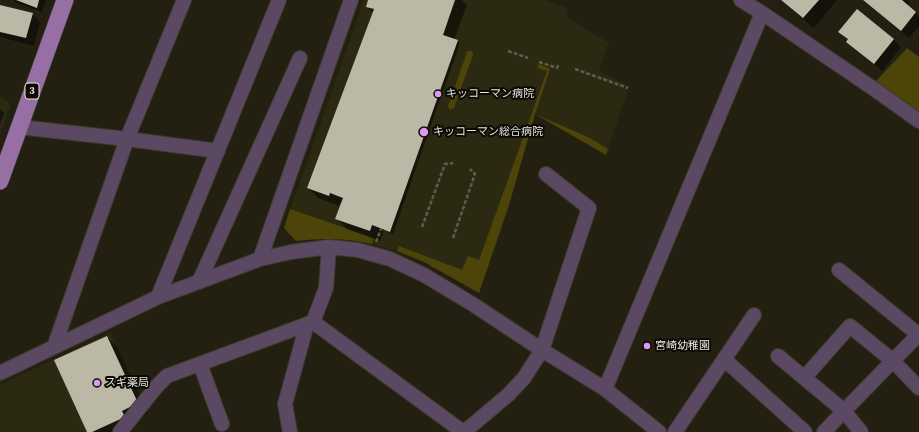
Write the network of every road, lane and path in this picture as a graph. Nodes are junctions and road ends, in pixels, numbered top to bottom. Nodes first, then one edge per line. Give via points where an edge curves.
1 (64, 0) edge
2 (184, 0) edge
3 (279, 0) edge
4 (351, 0) edge
5 (740, 0) edge
6 (762, 13) junction
7 (508, 51) dead end
8 (300, 58) dead end
9 (528, 58) dead end
10 (540, 62) dead end
11 (559, 64) dead end
12 (575, 69) dead end
13 (628, 88) dead end
14 (919, 121) edge
15 (19, 128) junction
16 (127, 139) junction
17 (218, 151) junction
18 (453, 163) dead end
19 (470, 169) dead end
20 (546, 174) dead end
21 (0, 181) edge
22 (422, 227) dead end
23 (381, 229) dead end
24 (453, 238) dead end
25 (374, 246) dead end
26 (329, 247) junction
27 (260, 259) junction
28 (839, 270) dead end
29 (199, 282) junction
30 (158, 297) junction
31 (754, 315) dead end
32 (310, 323) junction
33 (919, 335) edge
34 (54, 347) junction
35 (542, 350) junction
36 (778, 356) dead end
37 (725, 360) junction
38 (893, 361) junction
39 (200, 364) junction
40 (0, 372) edge
41 (804, 378) junction
42 (919, 388) edge
43 (605, 389) junction
44 (844, 411) junction
45 (222, 424) dead end
46 (120, 432) edge
47 (290, 432) edge
48 (464, 432) edge
49 (659, 432) edge
50 (676, 432) edge
51 (805, 432) edge
52 (824, 432) edge
53 (861, 432) edge

1 - 15 main road, 3
2 - 16 street
3 - 17 street
4 - 27 street
5 - 6 street
6 - 14 street
6 - 43 street
7 - 9 path
8 - 29 street
10 - 11 path via 557,68
12 - 13 path
15 - 16 street
15 - 21 main road, 3
16 - 17 street
16 - 34 street
17 - 30 street
18 - 22 path via 444,164
19 - 24 path via 475,174
20 - 35 street via 589,208
23 - 25 path
26 - 27 street
26 - 32 street via 326,288
26 - 35 street via 358,250 390,259 424,275
27 - 29 street
28 - 33 street
29 - 30 street
30 - 34 street
31 - 37 street
32 - 39 street
32 - 47 street via 285,404
32 - 48 street
33 - 38 street
34 - 40 street
35 - 43 street
35 - 48 street via 524,378
36 - 41 street
37 - 50 street
37 - 51 street
38 - 41 street via 850,326
38 - 42 street
38 - 44 street
39 - 45 street
39 - 46 street via 167,376
41 - 44 street
43 - 49 street
44 - 52 street
44 - 53 street

